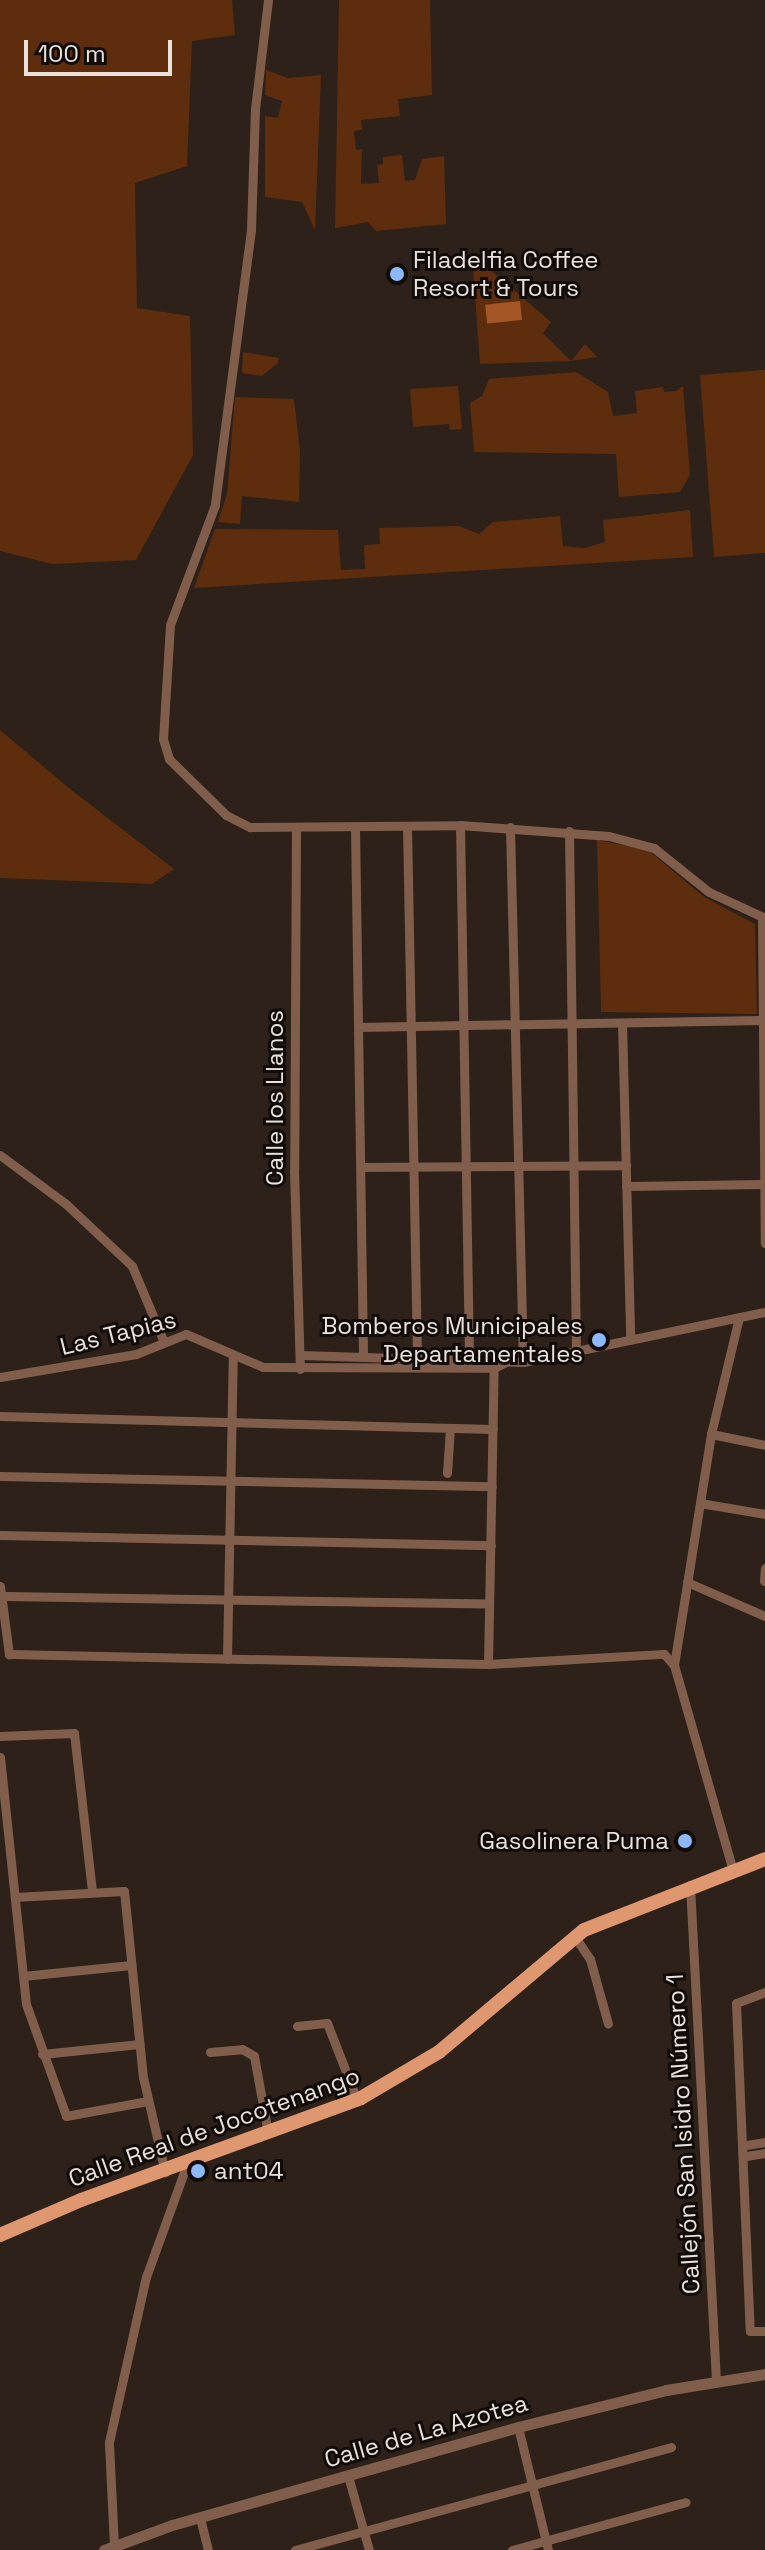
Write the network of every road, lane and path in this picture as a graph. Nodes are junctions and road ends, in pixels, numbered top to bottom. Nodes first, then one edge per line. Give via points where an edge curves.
1 (268, 0) edge
2 (460, 825) junction
3 (407, 826) junction
4 (296, 827) junction
5 (355, 827) junction
6 (510, 827) junction
7 (569, 831) junction
8 (763, 917) edge
9 (763, 1020) junction
10 (568, 1023) junction
11 (622, 1023) junction
12 (463, 1025) junction
13 (517, 1025) junction
14 (411, 1026) junction
15 (358, 1027) junction
16 (0, 1155) edge
17 (570, 1164) junction
18 (626, 1165) junction
19 (466, 1166) junction
20 (520, 1166) junction
21 (361, 1167) junction
22 (413, 1167) junction
23 (764, 1184) edge
24 (626, 1186) junction
25 (765, 1243) edge
26 (765, 1312) edge
27 (739, 1317) junction
28 (630, 1338) junction
29 (164, 1342) junction
30 (576, 1351) junction
31 (300, 1355) junction
32 (363, 1355) junction
33 (417, 1356) junction
34 (233, 1357) junction
35 (469, 1357) junction
36 (494, 1362) junction
37 (523, 1362) junction
38 (300, 1369) junction
39 (0, 1377) edge
40 (0, 1416) edge
41 (231, 1423) junction
42 (450, 1428) junction
43 (493, 1429) junction
44 (711, 1434) junction
45 (765, 1445) edge
46 (447, 1473) dead end
47 (0, 1476) edge
48 (229, 1481) junction
49 (492, 1486) junction
50 (700, 1503) junction
51 (765, 1514) edge
52 (0, 1535) edge
53 (228, 1540) junction
54 (491, 1545) junction
55 (765, 1568) edge
56 (764, 1581) edge
57 (687, 1582) junction
58 (0, 1586) edge
59 (5, 1596) junction
60 (227, 1600) junction
61 (489, 1604) junction
62 (765, 1616) edge
63 (227, 1659) junction
64 (488, 1664) junction
65 (674, 1665) junction
66 (0, 1736) edge
67 (0, 1757) edge
68 (765, 1859) edge
69 (733, 1871) junction
70 (690, 1884) junction
71 (92, 1890) junction
72 (15, 1897) junction
73 (575, 1937) junction
74 (131, 1965) junction
75 (23, 1976) junction
76 (765, 1992) edge
77 (608, 2024) dead end
78 (297, 2026) dead end
79 (139, 2044) junction
80 (210, 2052) dead end
81 (42, 2054) junction
82 (357, 2100) junction
83 (148, 2101) junction
84 (268, 2133) junction
85 (765, 2142) edge
86 (746, 2151) junction
87 (765, 2153) edge
88 (187, 2164) junction
89 (165, 2172) junction
90 (0, 2235) edge
91 (765, 2331) edge
92 (765, 2374) edge
93 (716, 2381) junction
94 (518, 2427) junction
95 (671, 2447) dead end
96 (348, 2476) junction
97 (532, 2486) junction
98 (686, 2502) dead end
99 (200, 2518) junction
100 (363, 2532) junction
101 (547, 2545) edge
102 (109, 2548) edge
103 (208, 2550) edge
104 (295, 2550) edge
105 (369, 2550) edge
106 (512, 2550) edge

1 - 4 street via 255,109 251,230 215,505 170,625 163,739 175,766 233,821 250,827
2 - 3 street
2 - 6 street
2 - 12 street
3 - 5 street
3 - 14 street
4 - 5 street
4 - 31 street, Calle los Llanos via 294,1155
5 - 15 street
6 - 7 street
6 - 13 street
7 - 8 street via 654,848 709,892
7 - 10 street
8 - 9 street
9 - 11 street
9 - 23 street
10 - 11 street
10 - 13 street
10 - 17 street
11 - 18 street
12 - 13 street
12 - 14 street
12 - 19 street
13 - 20 street
14 - 15 street
14 - 22 street
15 - 21 street
16 - 29 street via 66,1204 132,1266
17 - 18 street
17 - 20 street
17 - 30 street
18 - 24 street
19 - 20 street
19 - 22 street
19 - 35 street
20 - 37 street
21 - 22 street
21 - 32 street
22 - 33 street
23 - 24 street
23 - 25 street
24 - 28 street
26 - 27 street, Las Tapias
27 - 28 street, Las Tapias
27 - 44 street
28 - 30 street, Las Tapias
29 - 34 street, Las Tapias via 186,1334
29 - 39 street, Las Tapias via 124,1357
30 - 37 street, Las Tapias
31 - 32 street, Las Tapias
31 - 38 street, Calle los Llanos
32 - 33 street, Las Tapias
33 - 35 street, Las Tapias
34 - 38 street, Las Tapias via 263,1367
34 - 41 street
35 - 36 street, Las Tapias
36 - 37 street, Las Tapias
36 - 38 street, Las Tapias
36 - 43 street
40 - 41 street
41 - 42 street
41 - 48 street
42 - 43 street
42 - 46 street
43 - 49 street
44 - 45 street
44 - 50 street
47 - 48 street
48 - 49 street
48 - 53 street
49 - 54 street
50 - 51 street
50 - 57 street
52 - 53 street
53 - 54 street
53 - 60 street
54 - 61 street
55 - 56 street
57 - 62 street
57 - 65 street
58 - 59 street
59 - 60 street
59 - 63 street via 9,1654
60 - 61 street
60 - 63 street
61 - 64 street
63 - 64 street
64 - 65 street via 651,1653 664,1654
65 - 69 street
66 - 71 street via 74,1733
67 - 72 street
68 - 69 main road, Calle Real de Jocotenango
69 - 70 main road, Calle Real de Jocotenango
70 - 73 main road, Calle Real de Jocotenango
70 - 93 street, Callejón San Isidro Número 1
71 - 72 street
71 - 74 street via 124,1891
72 - 75 street
73 - 77 street via 590,1959
73 - 82 main road, Calle Real de Jocotenango via 439,2052
74 - 75 street
74 - 79 street
75 - 81 street
76 - 86 street via 736,2003
78 - 82 street via 327,2023
79 - 81 street
79 - 83 street
80 - 84 street via 242,2049 254,2056
81 - 83 street via 69,2119
82 - 84 main road, Calle Real de Jocotenango
83 - 89 street
84 - 88 main road, Calle Real de Jocotenango
85 - 86 street
86 - 87 street
86 - 91 street via 750,2331
88 - 89 main road, Calle Real de Jocotenango
88 - 102 street via 146,2277 109,2442
89 - 90 main road, Calle Real de Jocotenango
92 - 93 street, Calle de La Azotea
93 - 94 street, Calle de La Azotea
94 - 96 street, Calle de La Azotea
94 - 97 street
95 - 97 street
96 - 99 street, Calle de La Azotea
96 - 100 street
97 - 100 street
97 - 101 street
98 - 101 street
99 - 102 street, Calle de La Azotea
99 - 103 street
100 - 104 street
100 - 105 street
101 - 106 street

